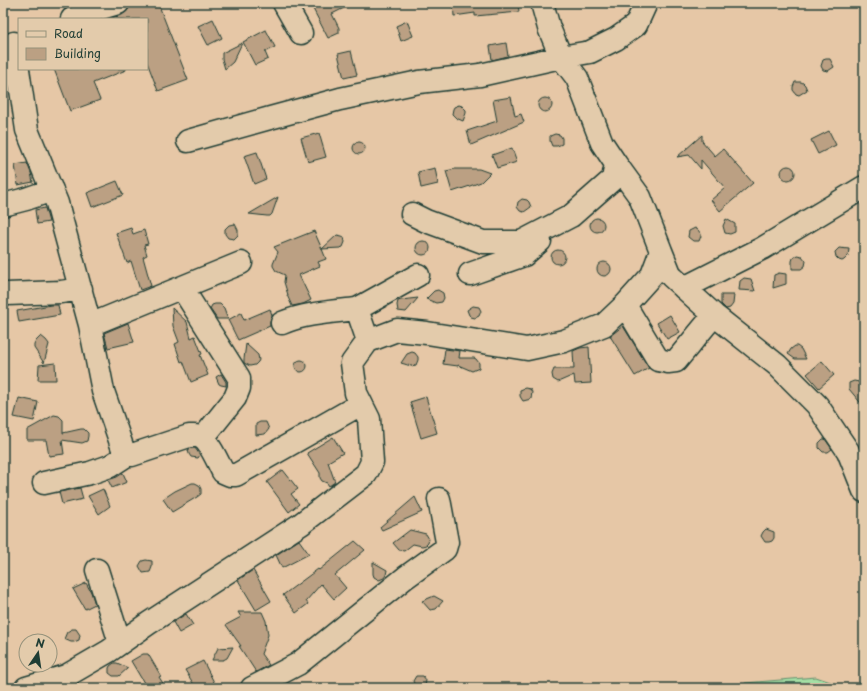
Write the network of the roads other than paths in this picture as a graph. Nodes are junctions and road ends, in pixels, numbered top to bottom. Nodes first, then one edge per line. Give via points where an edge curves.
1 (284, 3) edge
2 (542, 3) edge
3 (646, 3) edge
4 (103, 5) edge
5 (74, 18) edge
6 (300, 33) dead end
7 (12, 44) edge
8 (561, 57) junction
9 (188, 141) dead end
10 (616, 164) junction
11 (864, 187) edge
12 (52, 190) junction
13 (3, 204) edge
14 (412, 214) dead end
15 (571, 216) junction
16 (661, 251) junction
17 (241, 263) dead end
18 (470, 274) dead end
19 (418, 275) dead end
20 (182, 288) junction
21 (684, 288) junction
22 (81, 289) junction
23 (3, 295) edge
24 (625, 305) junction
25 (357, 309) junction
26 (714, 315) junction
27 (282, 323) dead end
28 (90, 325) junction
29 (368, 341) junction
30 (361, 404) junction
31 (202, 438) junction
32 (128, 455) junction
33 (44, 483) dead end
34 (864, 491) edge
35 (440, 499) dead end
36 (97, 570) dead end
37 (120, 643) junction
38 (66, 682) edge
39 (26, 688) edge
40 (252, 688) edge

1 - 6 street
2 - 8 street
3 - 8 street via 636,25 616,39 590,52
4 - 5 street
7 - 12 street via 27,130
8 - 9 street via 480,75 419,82 340,99
8 - 10 street via 577,78 602,143
10 - 15 street via 613,179
10 - 16 street via 640,197
11 - 21 street via 762,248
12 - 13 street
12 - 22 street
14 - 15 street via 483,242 521,242
15 - 18 street via 524,255
16 - 21 street via 671,276
16 - 24 street via 652,275
17 - 20 street
19 - 25 street
20 - 28 street
20 - 31 street via 240,378 235,398
21 - 26 street
22 - 23 street
22 - 28 street
24 - 26 street via 658,360 668,362 676,360
24 - 29 street via 604,325 564,341 527,349 397,330
25 - 27 street via 313,314
25 - 29 street
26 - 34 street via 777,365 817,405 848,451
28 - 32 street via 103,391 124,452
29 - 30 street via 352,363 356,393
30 - 31 street via 236,475 223,472
30 - 37 street via 369,419 372,450 372,462 366,474 301,524
31 - 32 street via 189,436
32 - 33 street via 110,466 90,473
35 - 40 street via 447,542 445,549 298,664
36 - 37 street
37 - 38 street
38 - 39 street

